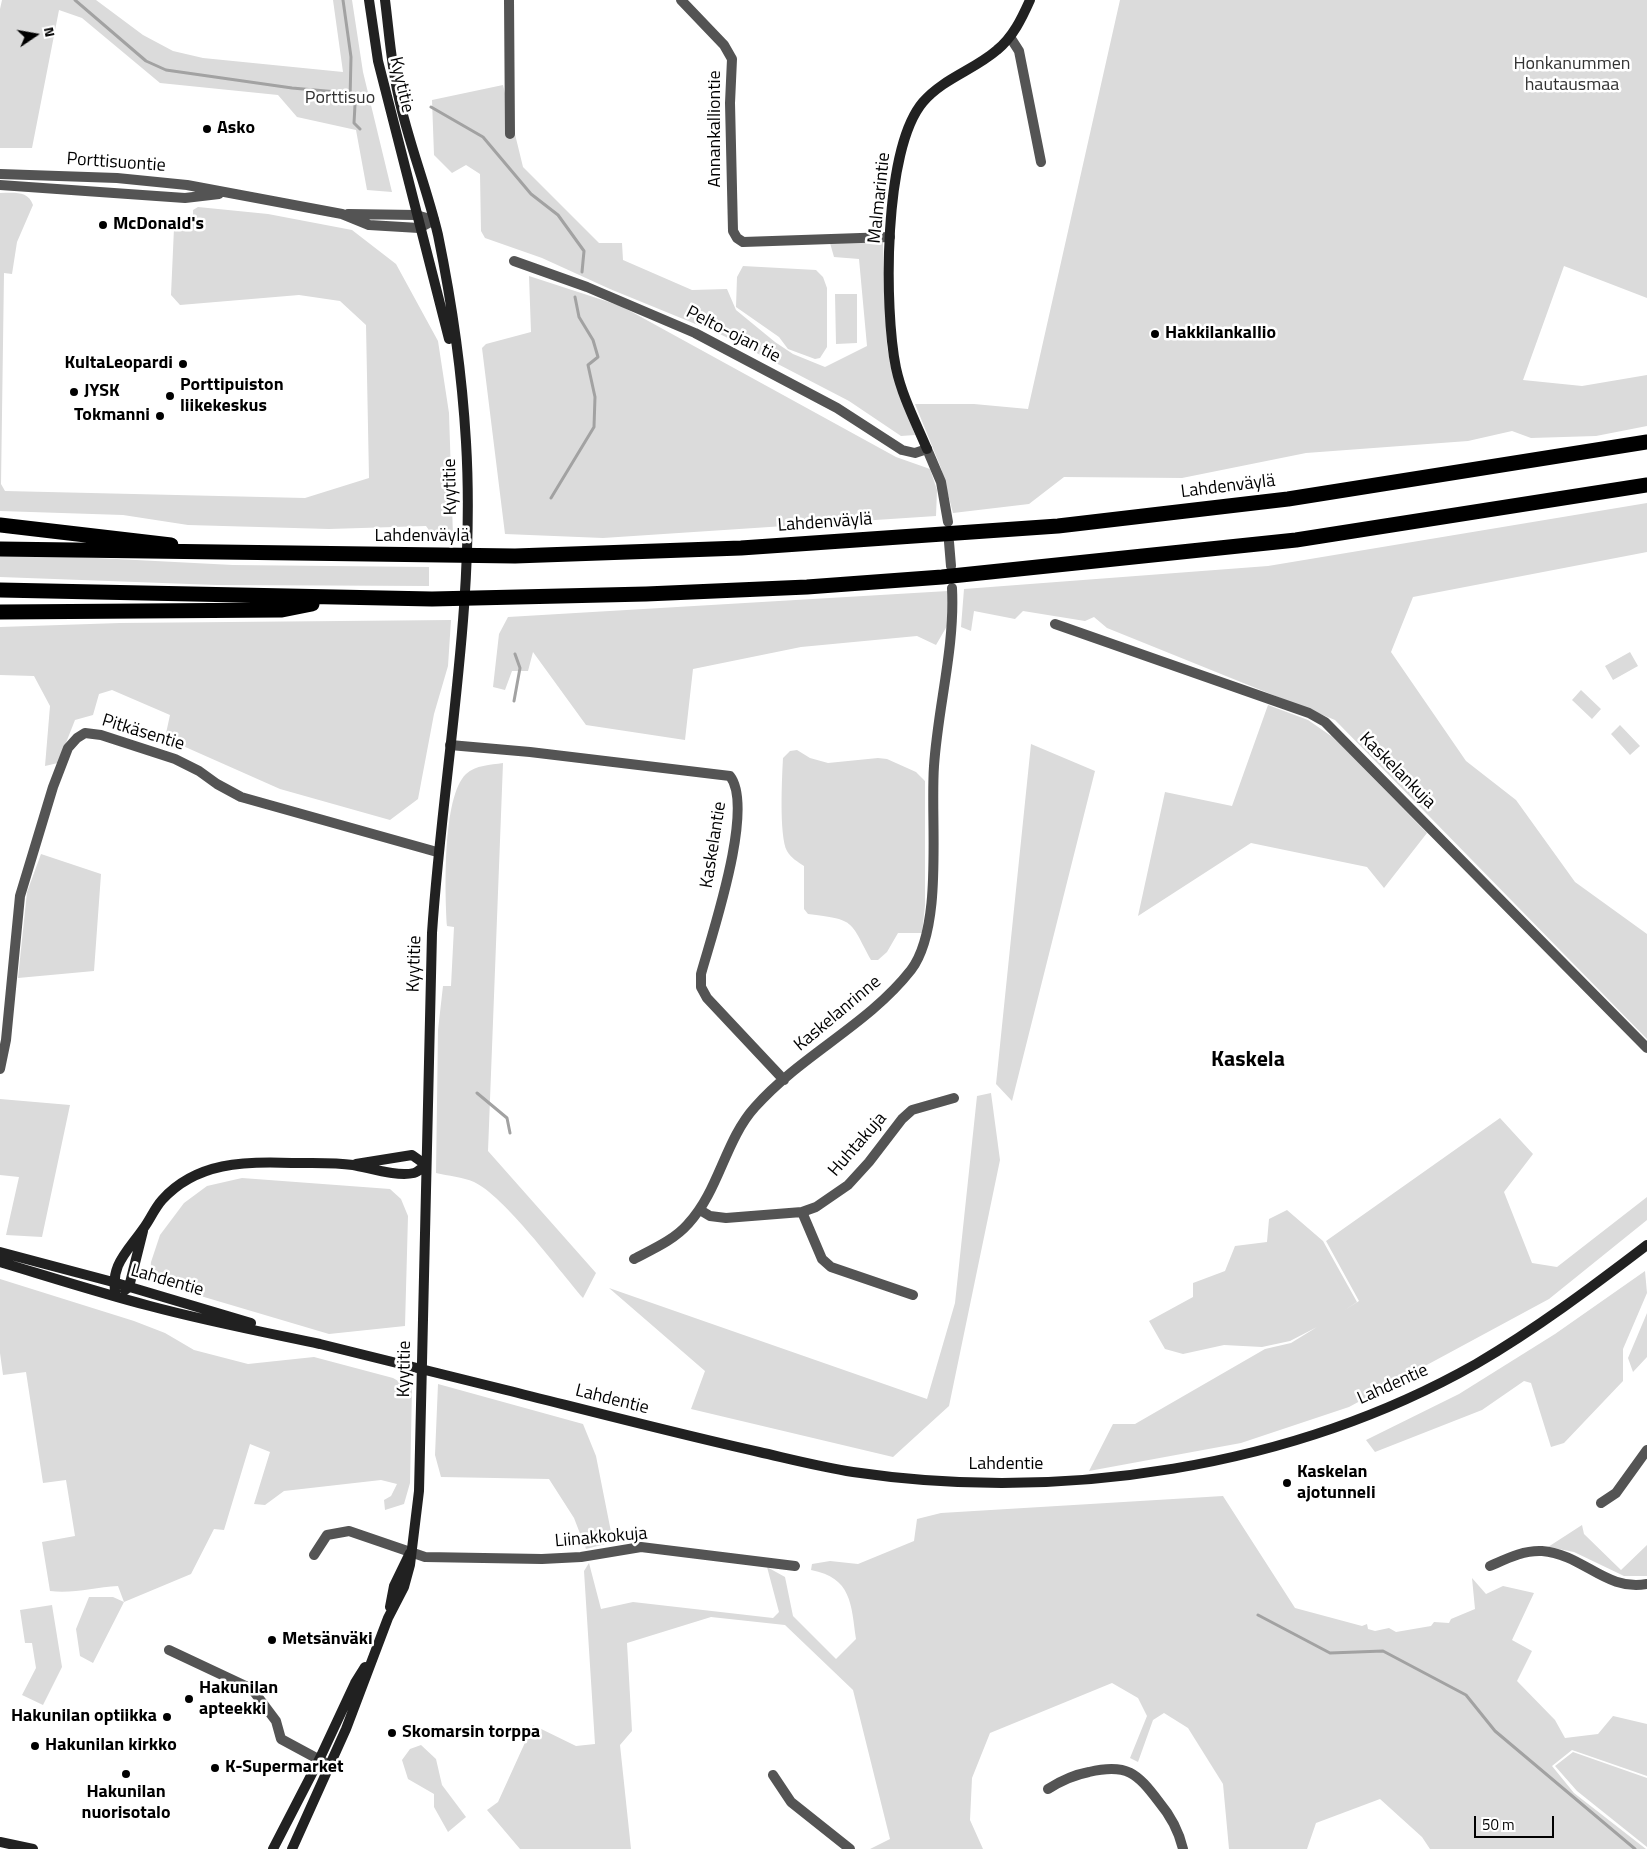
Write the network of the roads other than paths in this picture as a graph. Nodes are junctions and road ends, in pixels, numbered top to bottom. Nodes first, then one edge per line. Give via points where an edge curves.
1 (369, 0) edge
2 (385, 0) edge
3 (509, 0) edge
4 (681, 0) edge
5 (1030, 0) edge
6 (1010, 37) junction
7 (510, 134) dead end
8 (1041, 162) dead end
9 (0, 174) edge
10 (0, 186) edge
11 (228, 193) junction
12 (342, 214) junction
13 (416, 215) junction
14 (434, 220) junction
15 (420, 228) junction
16 (890, 237) junction
17 (514, 261) dead end
18 (460, 379) junction
19 (1647, 442) edge
20 (927, 449) junction
21 (1647, 485) edge
22 (948, 522) dead end
23 (0, 525) edge
24 (950, 542) dead end
25 (0, 549) edge
26 (230, 554) junction
27 (951, 566) dead end
28 (952, 588) dead end
29 (0, 590) edge
30 (341, 598) junction
31 (0, 612) edge
32 (1055, 624) dead end
33 (450, 745) junction
34 (438, 852) junction
35 (1647, 1048) edge
36 (0, 1069) edge
37 (784, 1080) junction
38 (954, 1098) dead end
39 (351, 1165) junction
40 (426, 1165) junction
41 (700, 1210) junction
42 (802, 1212) junction
43 (144, 1228) junction
44 (1647, 1245) edge
45 (0, 1252) edge
46 (634, 1259) dead end
47 (0, 1262) edge
48 (113, 1282) junction
49 (129, 1287) junction
50 (913, 1295) dead end
51 (116, 1296) junction
52 (324, 1345) junction
53 (1647, 1450) edge
54 (1601, 1504) dead end
55 (410, 1551) junction
56 (314, 1555) dead end
57 (795, 1566) dead end
58 (1490, 1566) dead end
59 (1647, 1584) edge
60 (169, 1650) dead end
61 (372, 1657) junction
62 (319, 1760) junction
63 (330, 1766) junction
64 (773, 1775) dead end
65 (1048, 1790) dead end
66 (0, 1842) edge
67 (33, 1849) edge
68 (273, 1849) edge
69 (292, 1849) edge
70 (850, 1849) edge
71 (1183, 1849) edge

1 - 13 main road, Kyytitie via 378,61
2 - 14 main road, Kyytitie via 398,94
3 - 7 street
4 - 16 street, Annankalliontie via 724,45 732,59 733,231 737,238 743,242
5 - 6 main road, Malmarintie
6 - 8 street via 1019,51
6 - 16 main road, Malmarintie via 992,54 940,85 914,114 900,153
9 - 11 street, Porttisuontie via 162,182
10 - 11 street, Porttisuontie via 185,198
11 - 12 street, Porttisuontie
12 - 13 street, Porttisuontie
12 - 15 street, Porttisuontie via 369,225
13 - 14 street, Porttisuontie
13 - 15 main road, Kyytitie
14 - 15 street
14 - 18 main road, Kyytitie
15 - 18 main road, Kyytitie
16 - 20 main road, Malmarintie via 896,369
17 - 20 street, Pelto-ojan tie via 695,333 838,408 902,450 916,453
18 - 33 main road, Kyytitie via 466,442 466,587
19 - 26 highway, Lahdenväylä via 1288,499 1058,526 741,548 515,556
20 - 22 street via 941,482
21 - 30 highway via 1296,540 942,577 807,587 514,598
23 - 26 highway
24 - 27 street
25 - 26 highway, Lahdenväylä
28 - 37 street, Kaskelanrinne via 950,655 934,767 931,914 921,953 885,998
29 - 30 highway
30 - 31 highway via 282,610
32 - 35 street, Kaskelankuja via 1309,713 1325,722
33 - 34 main road, Kyytitie
33 - 37 street, Kaskelantie via 730,776 738,794 734,849 701,974 701,987 707,998
34 - 36 street, Pitkäsentie via 241,797 175,759 101,735 85,733 68,748 20,896 6,1040
34 - 40 main road, Kyytitie via 432,941
37 - 41 street, Kaskelanrinne via 754,1107 746,1119
38 - 42 street, Huhtakuja via 912,1110 848,1185 816,1207
39 - 40 main road via 383,1172 414,1173
39 - 40 main road via 412,1155
39 - 43 main road via 242,1163 207,1170 176,1187 162,1200
40 - 55 main road, Kyytitie via 419,1491
41 - 42 street, Huhtakuja via 710,1216 726,1218
41 - 46 street, Kaskelanrinne via 674,1237
42 - 50 street via 822,1259 831,1267
43 - 48 main road via 122,1256
43 - 49 main road
44 - 52 main road, Lahdentie via 1505,1347 1433,1385 1356,1419 1290,1442 1228,1457 1136,1474 1067,1480 975,1482 851,1472 700,1439
45 - 48 main road, Lahdentie
47 - 51 main road, Lahdentie
48 - 49 main road, Lahdentie
48 - 51 main road
49 - 51 main road
49 - 52 main road, Lahdentie
51 - 52 main road, Lahdentie
53 - 54 street via 1616,1493
55 - 56 street, Liinakkokuja via 344,1531 327,1535
55 - 57 street, Liinakkokuja via 425,1557 542,1559 581,1557 641,1547
55 - 61 main road, Kyytitie via 394,1586 388,1618
58 - 59 street via 1516,1555 1540,1551 1572,1559 1615,1583 1627,1586
60 - 62 street via 252,1689 276,1721 281,1740
61 - 62 main road, Kyytitie via 355,1683
61 - 63 main road, Kyytitie via 364,1685
62 - 63 street
62 - 68 main road, Kyytitie
63 - 69 main road, Kyytitie
64 - 70 street via 791,1802
65 - 71 street via 1065,1777 1108,1767 1129,1771 1144,1782 1167,1812
66 - 67 main road

